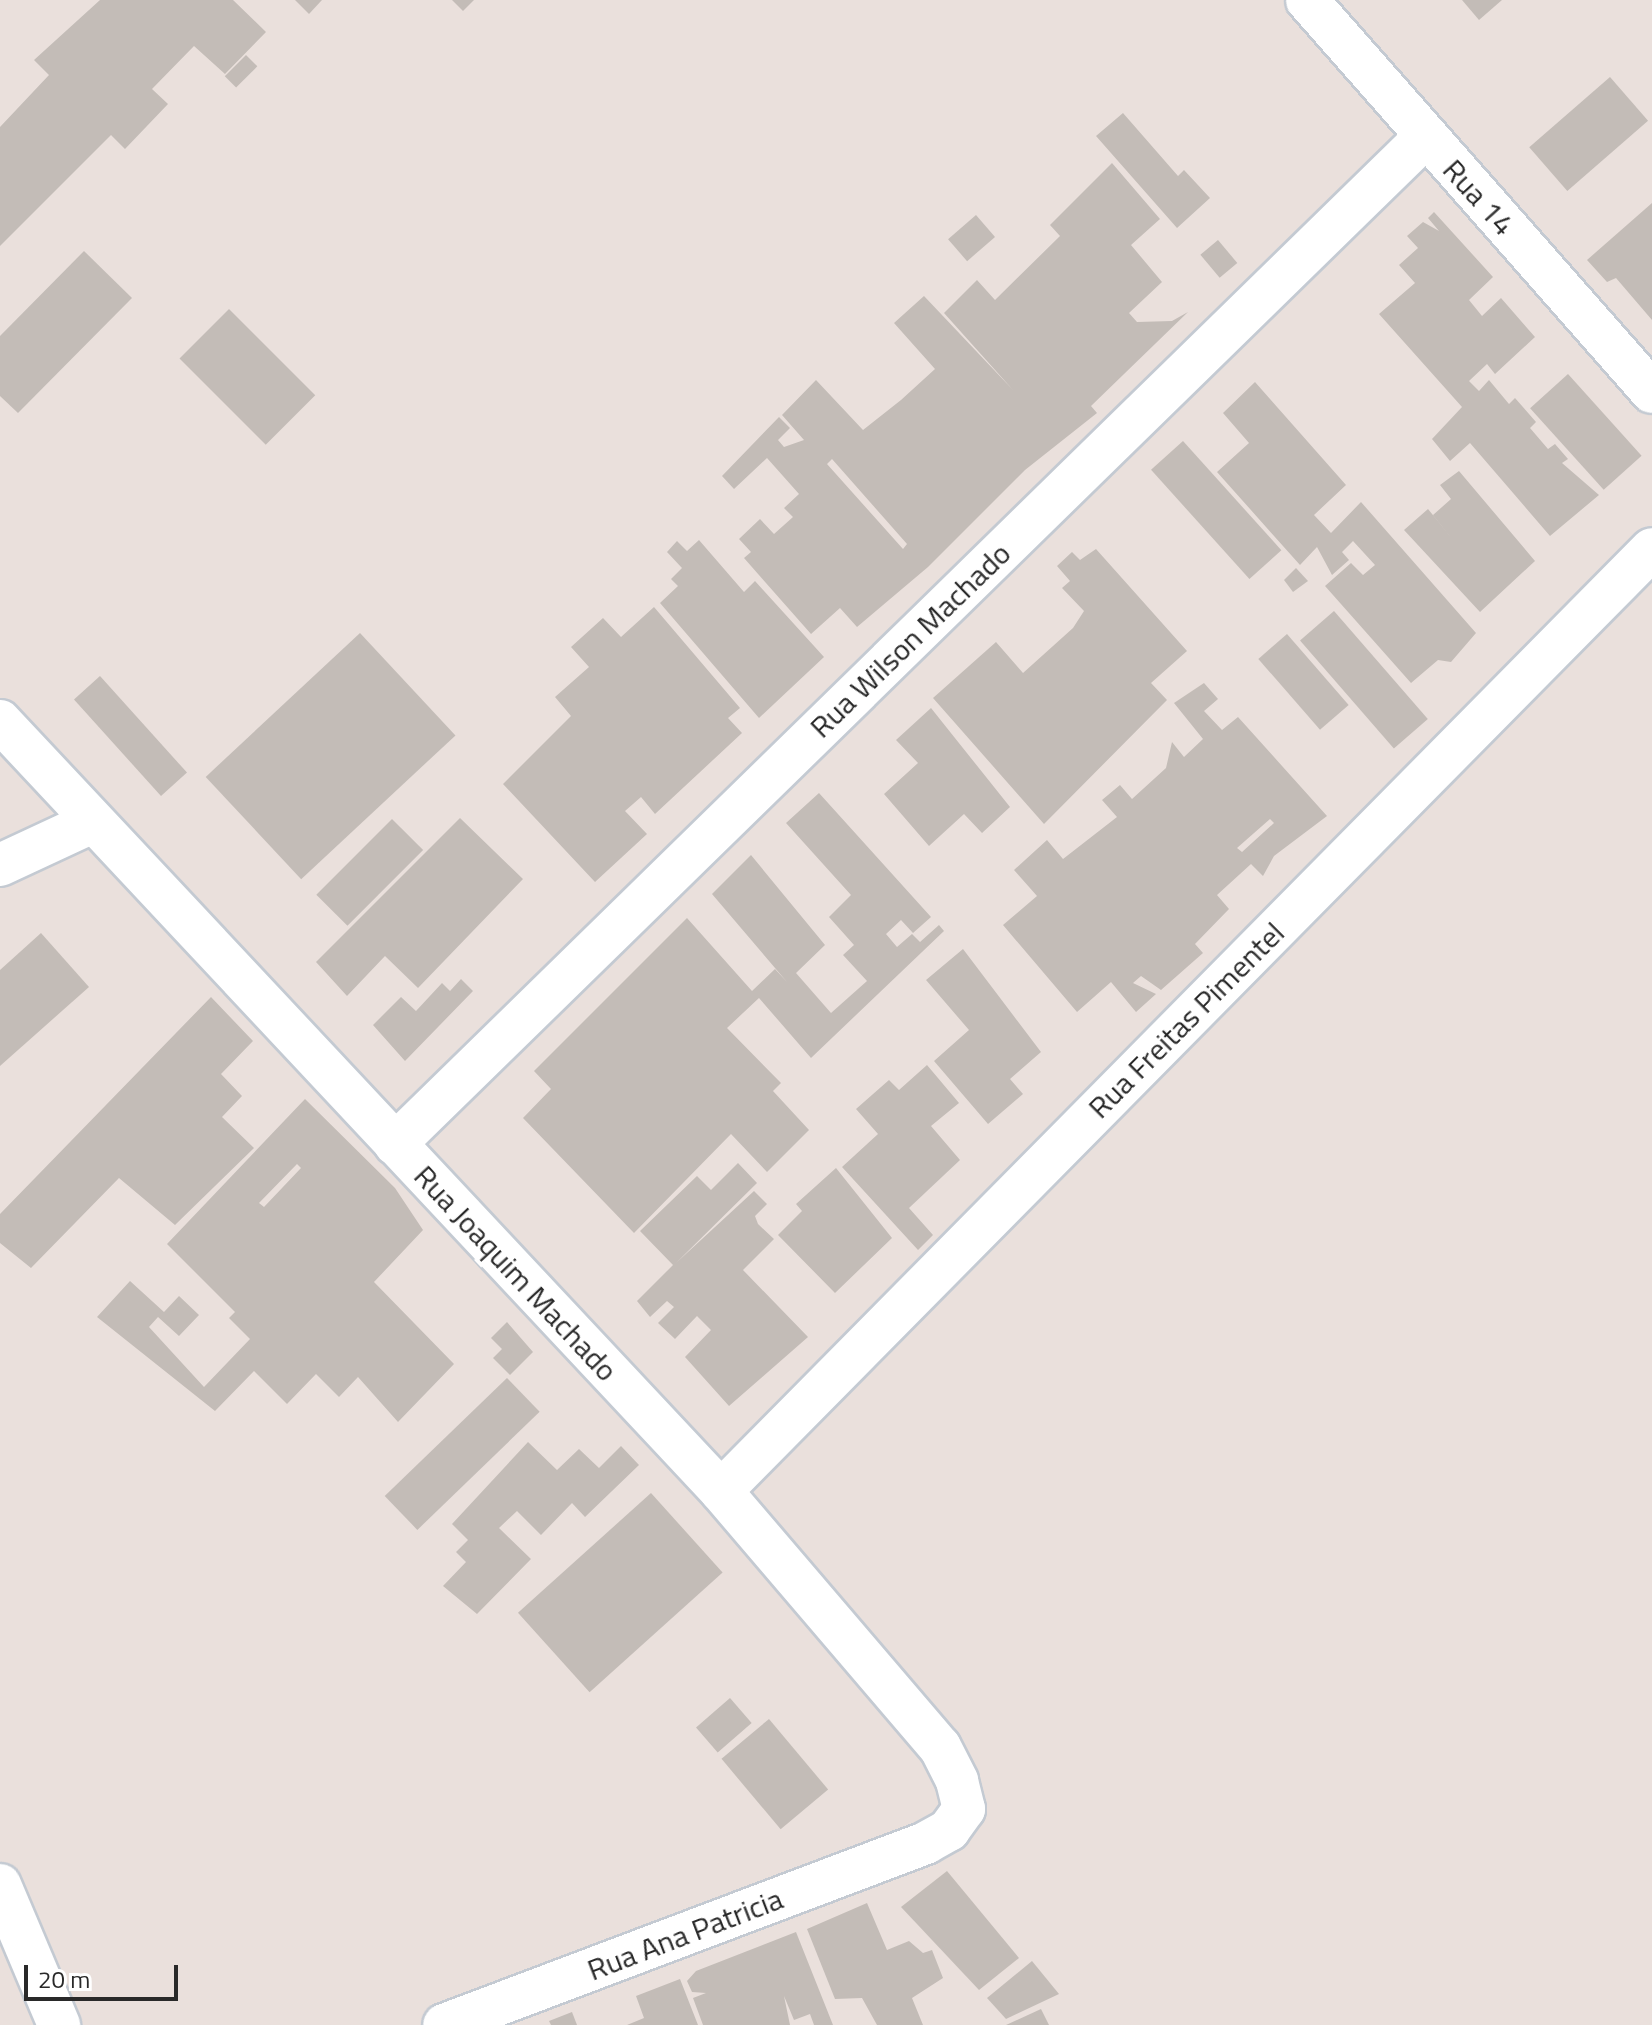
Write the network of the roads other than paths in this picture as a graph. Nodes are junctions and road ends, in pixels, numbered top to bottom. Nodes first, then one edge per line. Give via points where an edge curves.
1 (1307, 0) edge
2 (1425, 137) junction
3 (1652, 392) edge
4 (1652, 549) edge
5 (0, 721) edge
6 (90, 823) junction
7 (0, 865) edge
8 (395, 1144) junction
9 (721, 1491) junction
10 (926, 1843) joint
11 (0, 1885) edge
12 (59, 2025) edge
13 (444, 2025) edge

1 - 2 street, Rua 14
2 - 3 street, Rua 14
2 - 8 street, Rua Wilson Machado
4 - 9 street, Rua Freitas Pimentel
5 - 6 street, Rua Joaquim Machado
6 - 7 street
6 - 8 street, Rua Joaquim Machado
8 - 9 street, Rua Joaquim Machado
9 - 10 street, Rua Joaquim Machado via 940,1747 964,1809 949,1830
10 - 13 street, Rua Ana Patricia
11 - 12 street

